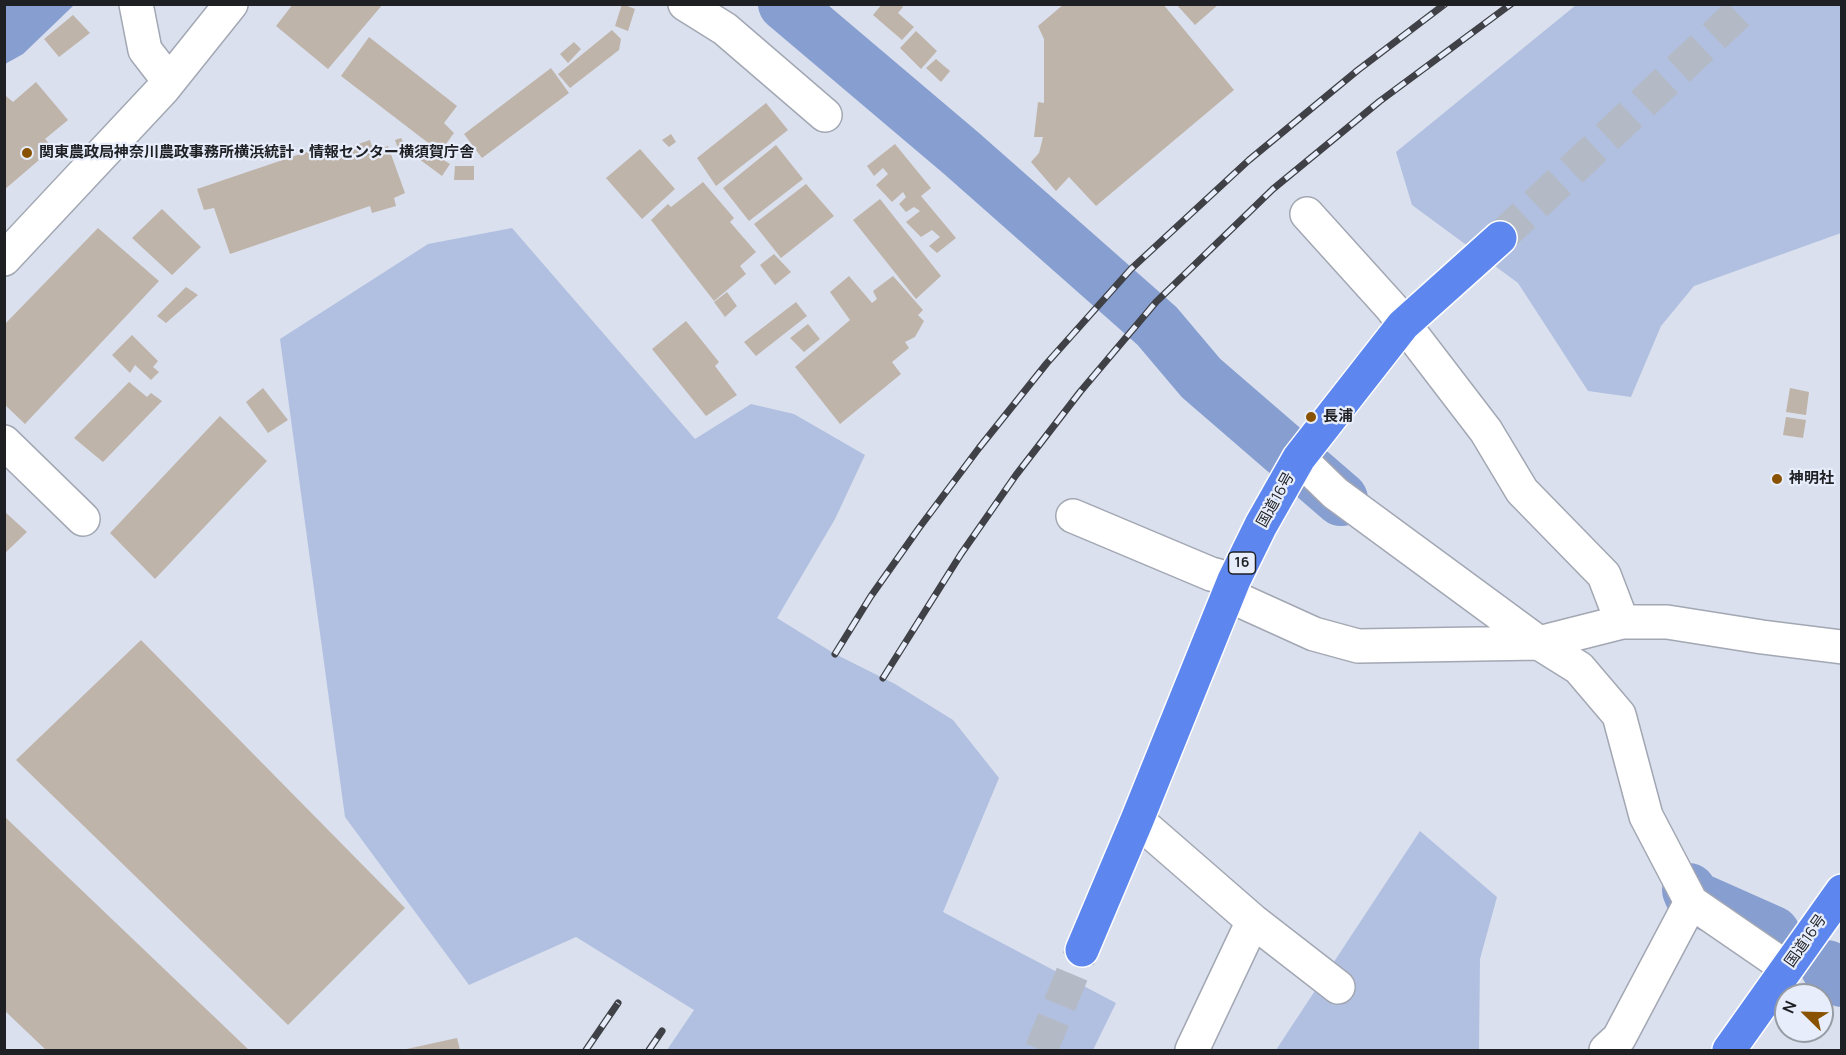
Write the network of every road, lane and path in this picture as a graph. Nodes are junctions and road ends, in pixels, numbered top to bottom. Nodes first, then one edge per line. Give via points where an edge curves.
1 (136, 4) edge
2 (231, 4) edge
3 (685, 4) edge
4 (169, 81) junction
5 (825, 115) dead end
6 (1307, 214) dead end
7 (1500, 238) tunnel mouth
8 (4, 259) edge
9 (1403, 325) junction
10 (4, 442) edge
11 (1299, 458) junction
12 (1073, 516) dead end
13 (83, 519) dead end
14 (1231, 587) junction
15 (1622, 622) junction
16 (1539, 644) junction
17 (1842, 647) edge
18 (1137, 820) junction
19 (1842, 891) edge
20 (1691, 902) junction
21 (1253, 921) junction
22 (1082, 950) tunnel mouth
23 (1787, 968) junction
24 (1338, 987) dead end
25 (1192, 1050) edge
26 (1606, 1050) edge
27 (1729, 1050) edge

1 - 4 street via 145,50
2 - 4 street
3 - 5 street via 725,29
4 - 8 street
6 - 9 street
7 - 9 highway, 国道16号 / 16
9 - 11 highway, 国道16号 / 16
9 - 15 street via 1486,432 1522,491 1604,575
10 - 13 street
11 - 14 highway, 国道16号 / 16
11 - 16 street via 1335,494
12 - 14 street via 1211,574
14 - 16 street via 1314,634 1358,646
14 - 18 highway, 国道16号 / 16
15 - 16 street
15 - 17 street via 1666,622
16 - 20 street via 1579,668 1619,715 1646,816
18 - 21 street
18 - 22 highway, 国道16号 / 16
19 - 23 highway, 国道16号
20 - 23 street
20 - 26 street via 1619,1038
21 - 24 street
21 - 25 street
23 - 27 highway, 国道16号

